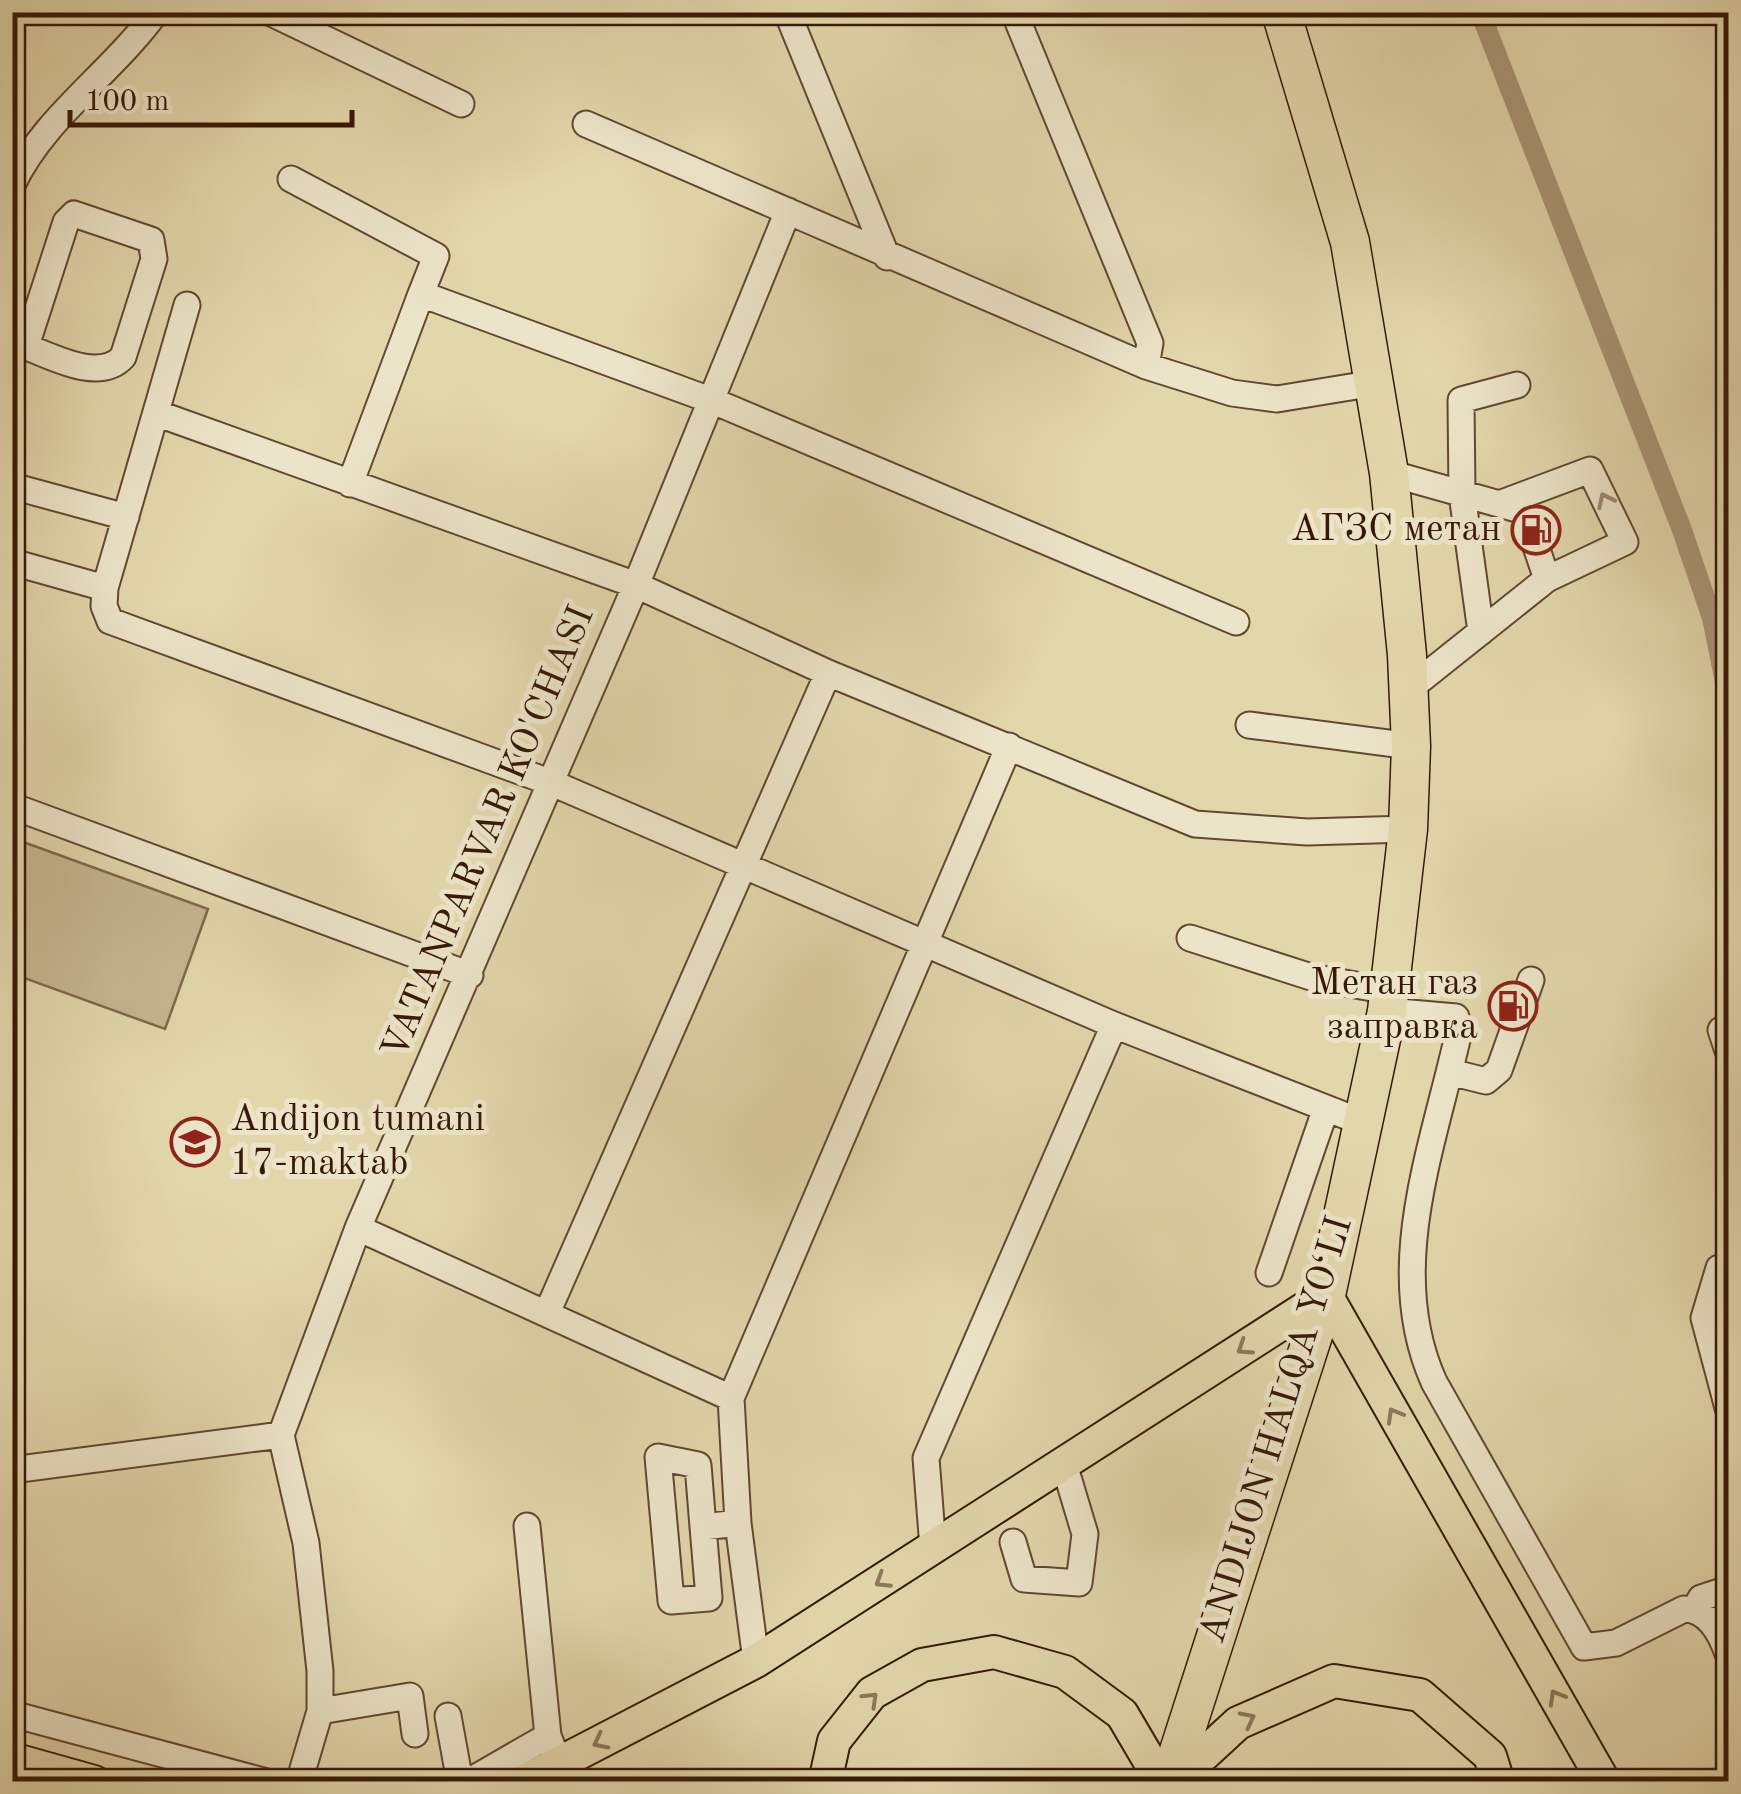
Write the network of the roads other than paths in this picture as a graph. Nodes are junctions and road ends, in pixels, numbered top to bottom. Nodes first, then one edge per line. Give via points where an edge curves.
1 (156, 12) edge
2 (269, 12) edge
3 (787, 12) edge
4 (1014, 12) edge
5 (1281, 12) edge
6 (461, 104) dead end
7 (586, 124) dead end
8 (292, 179) dead end
9 (12, 185) edge
10 (788, 211) junction
11 (887, 257) junction
12 (421, 294) junction
13 (186, 305) dead end
14 (19, 344) edge
15 (1146, 366) junction
16 (1375, 382) junction
17 (1517, 386) dead end
18 (714, 402) junction
19 (156, 414) junction
20 (1389, 473) junction
21 (350, 484) junction
22 (12, 486) edge
23 (1462, 494) junction
24 (1500, 504) junction
25 (126, 517) junction
26 (12, 562) edge
27 (1548, 579) junction
28 (636, 585) junction
29 (105, 588) junction
30 (1236, 622) dead end
31 (1481, 632) junction
32 (828, 673) junction
33 (1409, 690) junction
34 (1248, 725) dead end
35 (1009, 746) junction
36 (1411, 746) junction
37 (552, 783) junction
38 (12, 806) edge
39 (1408, 829) junction
40 (741, 866) junction
41 (1190, 938) dead end
42 (928, 946) junction
43 (470, 975) junction
44 (1531, 980) dead end
45 (1388, 1001) junction
46 (1114, 1025) junction
47 (1450, 1072) junction
48 (1326, 1108) junction
49 (1364, 1123) junction
50 (358, 1228) junction
51 (1728, 1265) edge
52 (1269, 1274) dead end
53 (1326, 1295) junction
54 (547, 1312) junction
55 (731, 1398) junction
56 (1728, 1408) edge
57 (280, 1435) junction
58 (1064, 1464) junction
59 (12, 1470) edge
60 (738, 1522) junction
61 (526, 1526) dead end
62 (703, 1527) junction
63 (1013, 1542) dead end
64 (934, 1548) junction
65 (1728, 1589) edge
66 (1695, 1609) junction
67 (1728, 1654) edge
68 (756, 1660) junction
69 (320, 1711) junction
70 (12, 1714) edge
71 (448, 1716) dead end
72 (416, 1734) dead end
73 (554, 1749) junction
74 (12, 1759) edge
75 (94, 1782) edge
76 (267, 1782) edge
77 (299, 1782) edge
78 (464, 1782) edge
79 (523, 1782) edge
80 (825, 1782) edge
81 (1168, 1782) edge
82 (1498, 1782) edge
83 (1604, 1782) edge

1 - 9 street via 128,51 29,150
2 - 6 street
3 - 11 street
4 - 15 street via 1150,343
5 - 16 highway, ANDIJON HALQA YO‘LI via 1350,242
7 - 10 street
8 - 12 street via 436,256
10 - 11 street
10 - 18 street, VATANPARVAR KO'CHASI
11 - 15 street
12 - 18 street
12 - 21 street
13 - 19 street
14 - 14 street via 98,371 113,368 123,357 154,259 152,240 74,214
15 - 16 street via 1232,393 1277,399
16 - 20 highway, ANDIJON HALQA YO‘LI
17 - 23 street via 1460,400
18 - 28 street, VATANPARVAR KO'CHASI
18 - 30 street
19 - 21 street
19 - 25 street
20 - 23 street
20 - 33 highway, ANDIJON HALQA YO‘LI
21 - 28 street
22 - 25 street
23 - 24 street
23 - 31 street
24 - 27 street via 1524,511
27 -> 24 street via 1625,542 1590,470
25 - 29 street
26 - 29 street
27 - 31 street
28 - 32 street
28 - 37 street, VATANPARVAR KO'CHASI
29 - 37 street via 110,621
31 - 33 street
32 - 35 street
32 - 40 street
33 - 36 highway, ANDIJON HALQA YO‘LI
34 - 36 street
35 - 39 street via 1195,824 1307,832
35 - 42 street
36 - 39 highway, ANDIJON HALQA YO‘LI
37 - 40 street
37 - 43 street, VATANPARVAR KO'CHASI
38 - 43 street
39 - 45 highway, ANDIJON HALQA YO‘LI
40 - 42 street
40 - 54 street
41 - 45 street
42 - 46 street
42 - 55 street
43 - 50 street, VATANPARVAR KO'CHASI
44 - 47 street via 1500,1070 1486,1081
45 - 47 street via 1456,1017
45 - 49 highway, ANDIJON HALQA YO‘LI
46 - 48 street
46 - 64 street via 926,1458
47 - 66 street via 1409,1270 1422,1356 1584,1647 1616,1643
48 - 49 street
48 - 52 street
49 - 53 highway, ANDIJON HALQA YO‘LI
50 - 54 street
50 - 57 street, VATANPARVAR KO'CHASI
51 - 56 street via 1719,1268 1704,1318
53 -> 58 main road
53 - 81 highway, ANDIJON HALQA YO‘LI
83 -> 53 main road
54 - 55 street
55 - 60 street
57 - 59 street
57 - 69 street via 306,1542
58 - 63 street via 1085,1534 1078,1583 1024,1578
58 - 64 main road
60 - 62 street
60 - 68 street
61 - 73 street
62 - 62 street via 709,1598 671,1601 658,1457 698,1465
64 -> 68 main road
65 - 66 street via 1701,1598
66 - 67 street
68 -> 73 main road
69 - 72 street via 410,1696
69 - 77 street
70 - 76 street
71 - 78 street
73 - 78 street
73 - 79 main road
74 - 75 main road
80 -> 81 main road via 834,1742 872,1693 922,1665 994,1652 1064,1672 1122,1714
81 -> 82 main road via 1238,1723 1334,1681 1420,1696 1490,1756

